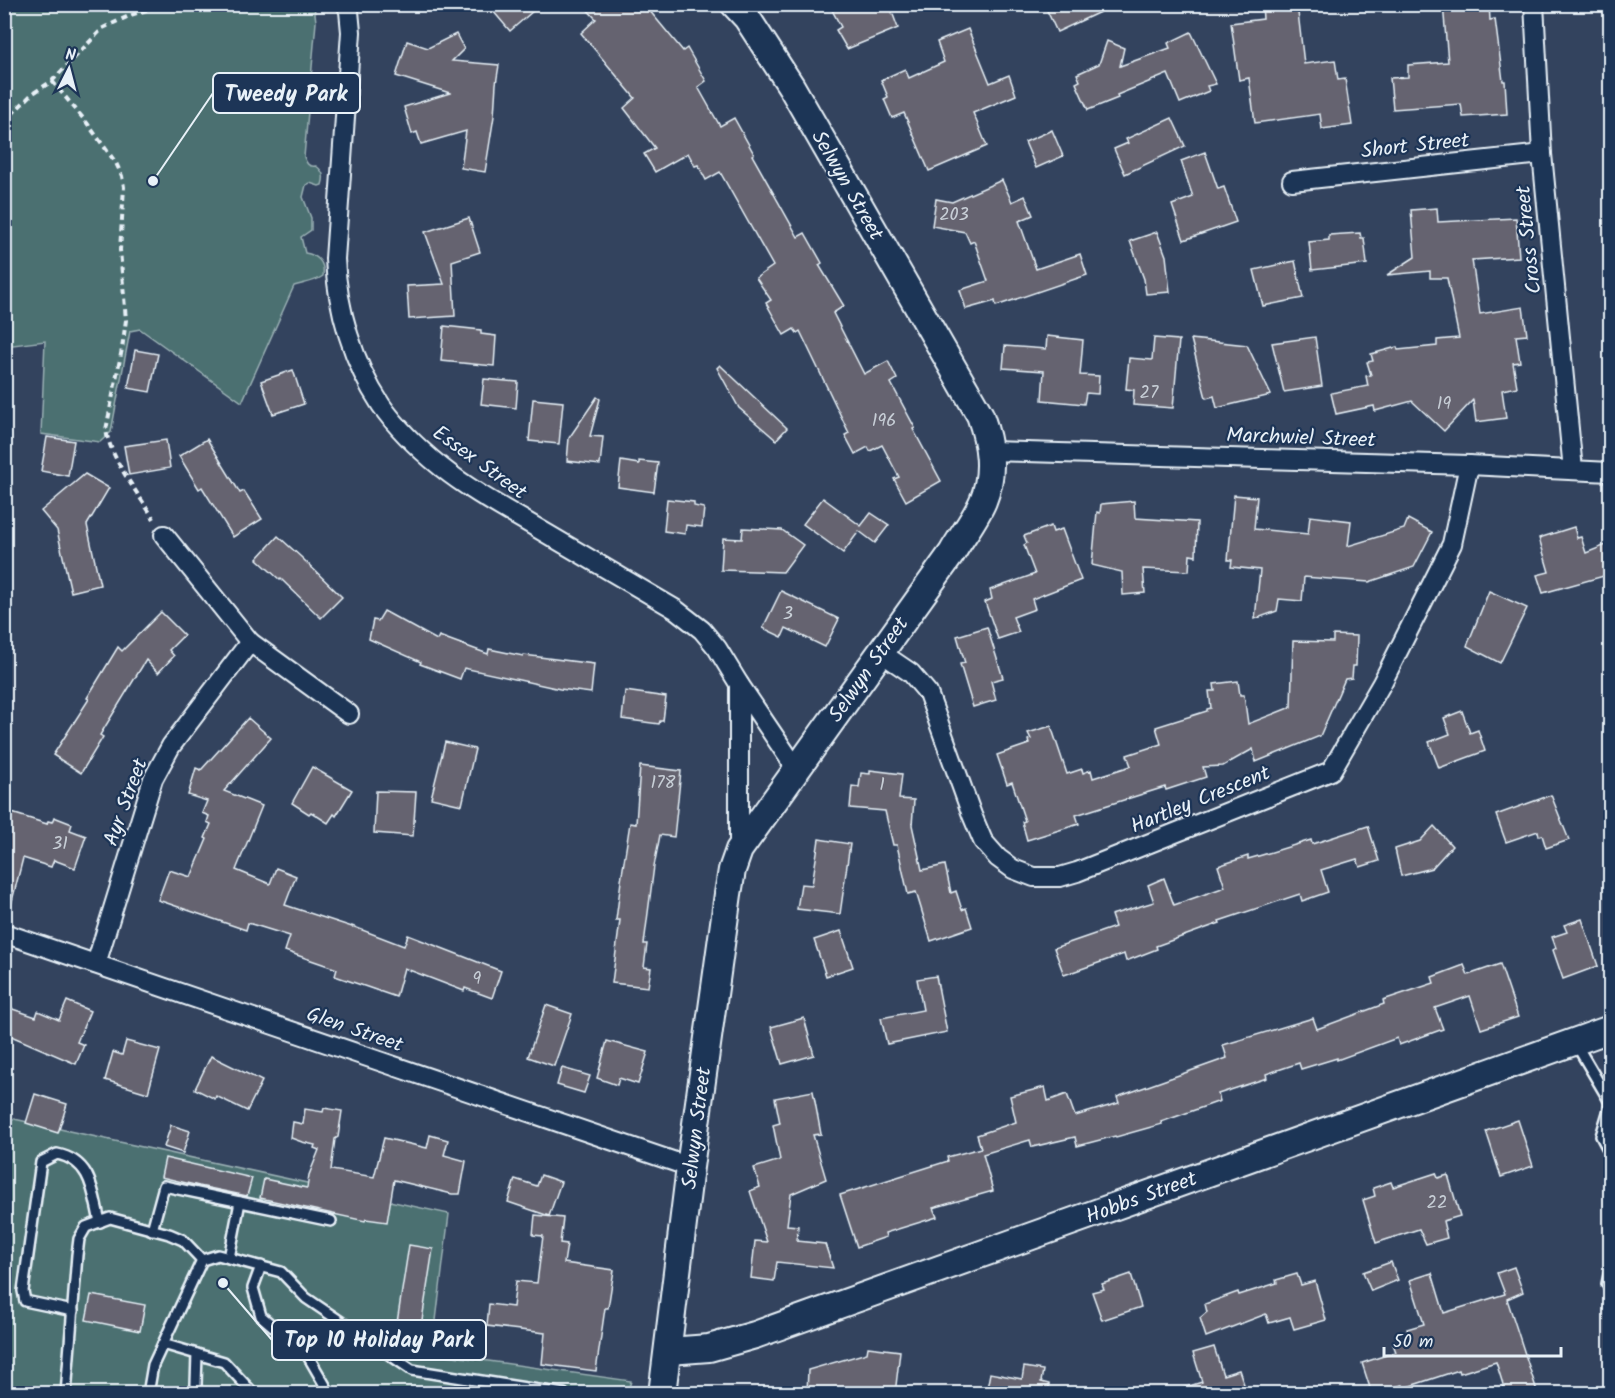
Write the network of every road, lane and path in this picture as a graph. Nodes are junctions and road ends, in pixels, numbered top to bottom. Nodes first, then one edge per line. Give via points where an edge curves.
1 (165, 4) edge
2 (346, 4) edge
3 (734, 4) edge
4 (1534, 4) edge
5 (52, 81) junction
6 (4, 122) edge
7 (1542, 154) junction
8 (1292, 181) dead end
9 (990, 451) junction
10 (1469, 465) junction
11 (1573, 470) junction
12 (1611, 471) edge
13 (164, 535) joint
14 (250, 642) junction
15 (880, 652) junction
16 (739, 684) junction
17 (348, 714) dead end
18 (797, 770) junction
19 (739, 850) junction
20 (4, 933) edge
21 (96, 964) junction
22 (1611, 1029) edge
23 (1575, 1042) junction
24 (1611, 1102) edge
25 (1611, 1106) edge
26 (1611, 1153) edge
27 (690, 1167) junction
28 (240, 1202) junction
29 (331, 1221) dead end
30 (100, 1222) junction
31 (152, 1230) junction
32 (229, 1258) junction
33 (202, 1260) junction
34 (261, 1266) junction
35 (1611, 1270) edge
36 (1611, 1289) edge
37 (73, 1311) junction
38 (163, 1344) junction
39 (669, 1351) junction
40 (197, 1354) junction
41 (66, 1394) edge
42 (148, 1394) edge
43 (197, 1394) edge
44 (254, 1394) edge
45 (330, 1394) edge
46 (564, 1394) edge
47 (662, 1394) edge

1 - 5 path via 103,28
2 - 16 street, Essex Street via 351,32 336,282 352,345 381,405 441,467 483,496 675,609 702,630
3 - 9 street, Selwyn Street via 791,86 981,414
4 - 7 street, Cross Street
5 - 6 path via 32,94
5 - 13 path via 100,140 122,176 120,250 126,320 106,430 115,457
7 - 8 street, Short Street
7 - 11 street, Cross Street
9 - 10 street, Marchwiel Street
9 - 15 street, Selwyn Street via 990,472 982,503 952,553
10 - 11 street, Marchwiel Street
10 - 15 street, Hartley Crescent via 1452,544 1382,683 1331,771 1077,872 1060,877 1034,877 998,858 983,841 928,693 911,673
11 - 12 street, Marchwiel Street
13 - 14 street
14 - 17 street
14 - 21 street, Ayr Street via 171,746 153,779
15 - 18 street, Selwyn Street
16 - 18 street, Essex Street
16 - 19 street
18 - 19 street, Selwyn Street
19 - 27 street, Selwyn Street via 728,894
20 - 21 street, Glen Street
21 - 27 street, Glen Street
22 - 23 street, Hobbs Street
23 - 24 lane
23 - 39 street, Hobbs Street via 755,1335 709,1348
25 - 26 lane via 1601,1136
27 - 39 street, Selwyn Street
28 - 29 lane
28 - 31 lane via 164,1186
28 - 32 lane
30 - 31 lane via 110,1218
30 - 37 lane via 86,1227 79,1239
30 - 37 lane via 91,1182 74,1159 57,1154 42,1162 23,1291 25,1301
31 - 33 lane via 183,1240
32 - 33 lane via 218,1255
32 - 34 lane
33 - 38 lane
34 - 45 lane via 253,1288 261,1316 308,1356
34 - 46 lane via 281,1272 306,1298 412,1370
35 - 36 lane via 1607,1284
37 - 41 lane
38 - 40 lane
38 - 42 lane via 153,1365
39 - 47 street, Selwyn Street
40 - 43 lane
40 - 44 lane via 224,1362

